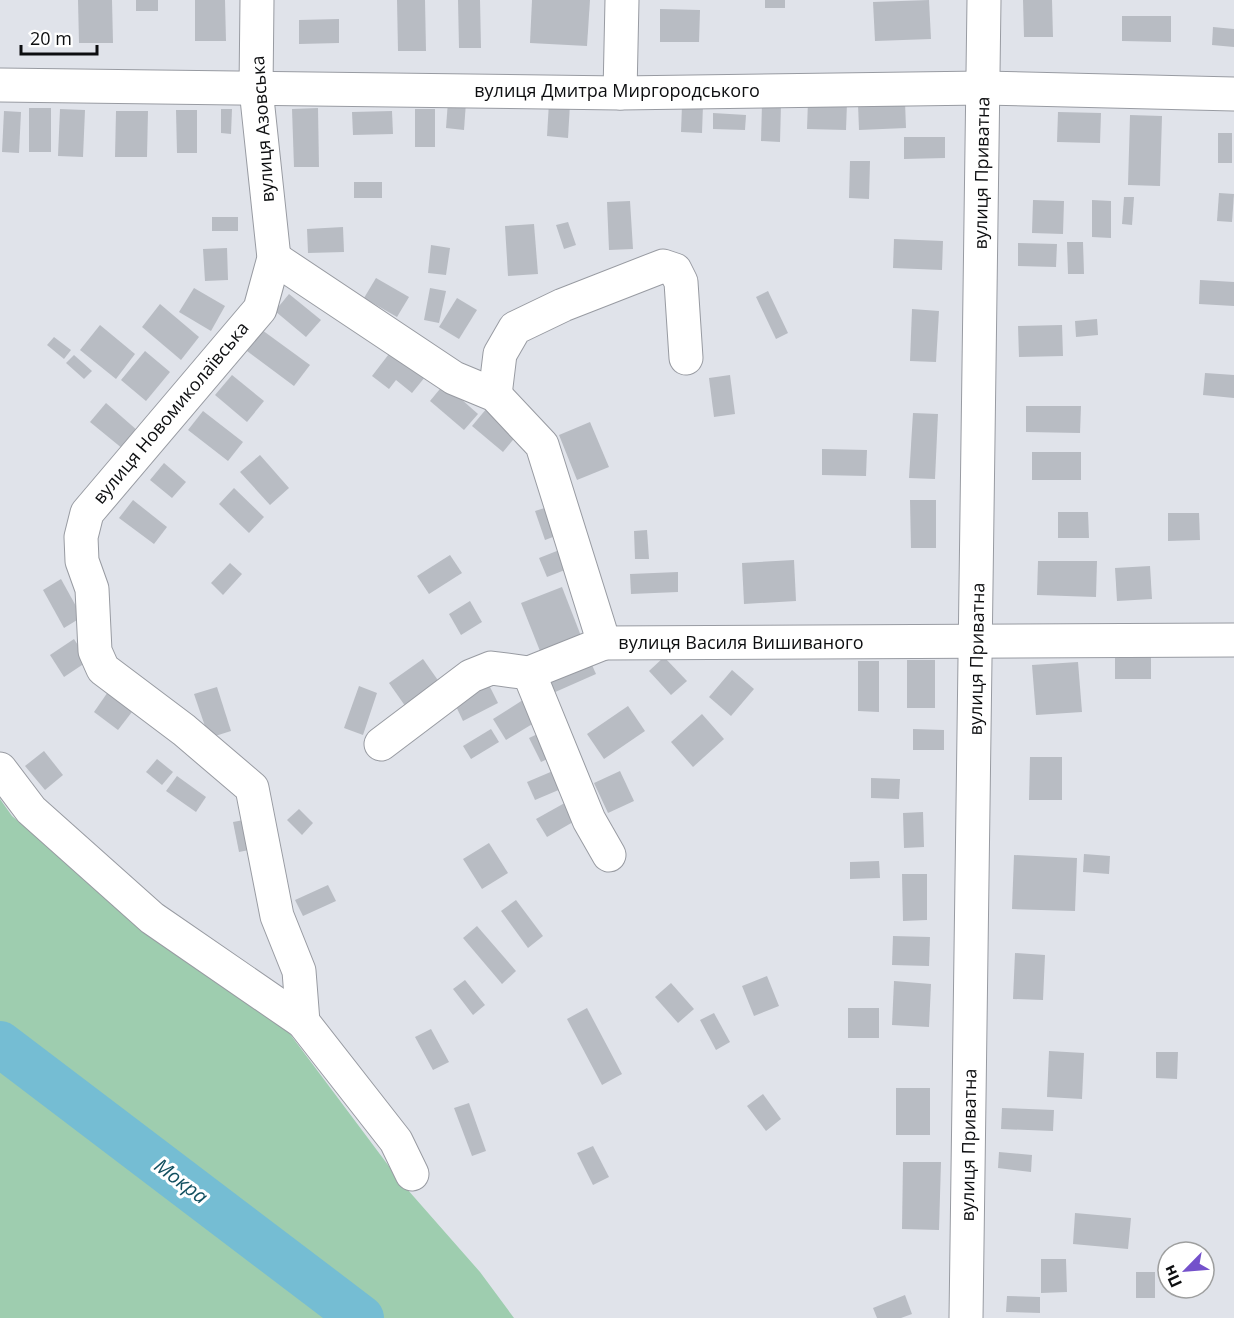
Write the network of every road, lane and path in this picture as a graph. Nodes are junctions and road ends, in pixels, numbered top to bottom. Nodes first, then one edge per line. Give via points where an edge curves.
1 (257, 0) edge
2 (622, 0) edge
3 (984, 0) edge
4 (0, 85) edge
5 (983, 88) junction
6 (256, 89) junction
7 (620, 93) junction
8 (1234, 94) edge
9 (274, 258) junction
10 (686, 358) dead end
11 (495, 395) junction
12 (1234, 640) edge
13 (977, 642) junction
14 (604, 643) junction
15 (529, 673) junction
16 (381, 744) dead end
17 (0, 769) edge
18 (609, 855) dead end
19 (303, 1022) junction
20 (412, 1174) dead end
21 (966, 1318) edge

1 - 6 street, вулиця Азовська
2 - 7 street
3 - 5 street, вулиця Приватна
4 - 6 street, вулиця Дмитра Миргородського
5 - 7 street, вулиця Дмитра Миргородського
5 - 8 street, вулиця Дмитра Миргородського
5 - 13 street, вулиця Приватна
6 - 7 street, вулиця Дмитра Миргородського
6 - 9 street, вулиця Азовська
9 - 11 street, вулиця Василя Вишиваного via 454,378
9 - 19 street, вулиця Новомиколаївська via 260,309 87,513 81,537 82,561 92,589 95,651 103,669 252,788 277,916 299,971
10 - 11 street via 681,282 675,270 663,266 515,328 500,354
11 - 14 street, вулиця Василя Вишиваного via 542,445
12 - 13 street, вулиця Василя Вишиваного
13 - 14 street, вулиця Василя Вишиваного
13 - 21 street, вулиця Приватна
14 - 15 street
15 - 16 street via 491,668 471,676
15 - 18 street via 589,820
17 - 19 street via 31,810 152,918
19 - 20 street via 396,1141

